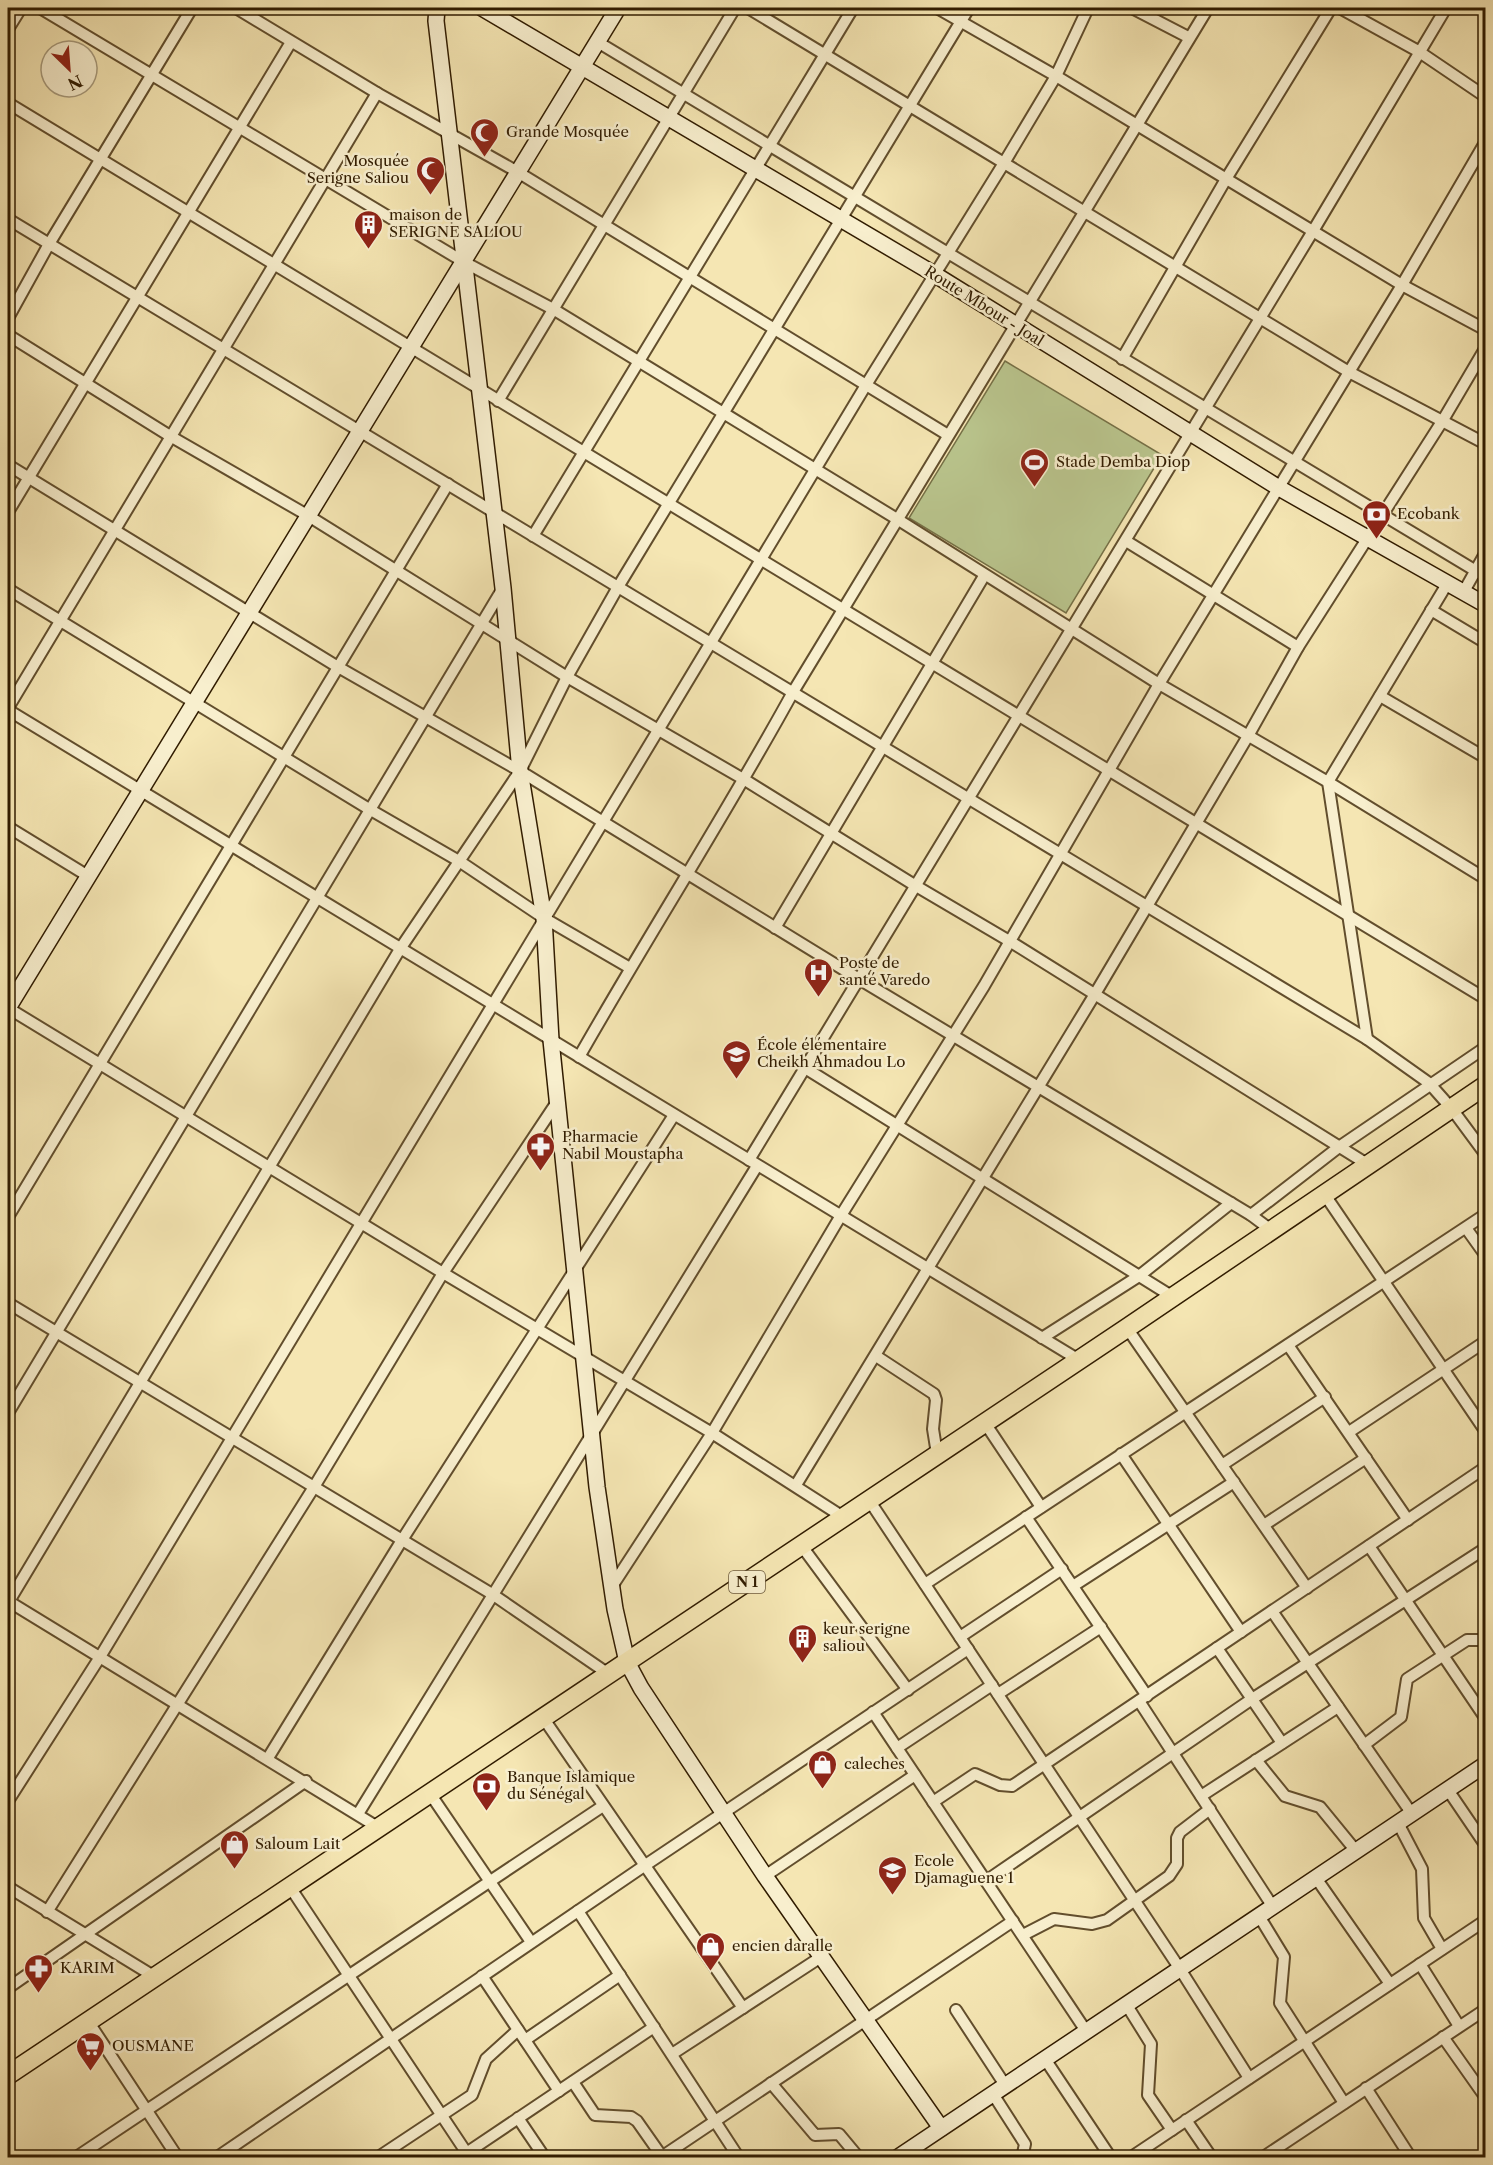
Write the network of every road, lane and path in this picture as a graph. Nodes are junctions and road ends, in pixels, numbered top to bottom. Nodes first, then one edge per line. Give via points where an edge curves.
1 (21, 8) edge
2 (40, 8) edge
3 (192, 8) edge
4 (236, 8) edge
5 (437, 8) edge
6 (618, 8) edge
7 (735, 8) edge
8 (748, 8) edge
9 (853, 8) edge
10 (937, 8) edge
11 (969, 8) edge
12 (1088, 8) edge
13 (1132, 8) edge
14 (1208, 8) edge
15 (1331, 8) edge
16 (1340, 8) edge
17 (1446, 8) edge
18 (490, 10) edge
19 (960, 23) junction
20 (8, 29) edge
21 (1188, 38) junction
22 (596, 41) junction
23 (291, 42) junction
24 (1418, 51) junction
25 (826, 55) junction
26 (580, 65) junction
27 (152, 73) junction
28 (1056, 76) junction
29 (377, 93) junction
30 (683, 94) junction
31 (1485, 97) edge
32 (8, 103) edge
33 (911, 106) junction
34 (669, 118) junction
35 (1137, 124) junction
36 (242, 126) junction
37 (449, 132) junction
38 (1485, 141) edge
39 (770, 148) junction
40 (100, 159) junction
41 (1004, 163) junction
42 (757, 168) junction
43 (516, 171) junction
44 (326, 179) junction
45 (1226, 179) junction
46 (854, 195) junction
47 (1083, 211) junction
48 (188, 213) junction
49 (8, 219) edge
50 (840, 219) junction
51 (604, 224) junction
52 (1313, 231) junction
53 (49, 244) junction
54 (948, 252) junction
55 (464, 262) junction
56 (273, 264) junction
57 (1174, 267) junction
58 (934, 274) junction
59 (690, 278) junction
60 (1402, 285) junction
61 (137, 298) junction
62 (1028, 303) junction
63 (553, 309) junction
64 (8, 318) edge
65 (1261, 318) junction
66 (1014, 326) junction
67 (773, 329) junction
68 (1485, 330) edge
69 (8, 335) edge
70 (409, 347) junction
71 (1485, 347) edge
72 (222, 349) junction
73 (1122, 359) junction
74 (639, 362) junction
75 (1349, 372) junction
76 (86, 384) junction
77 (866, 385) junction
78 (478, 389) junction
79 (498, 401) junction
80 (1205, 409) junction
81 (723, 413) junction
82 (1443, 420) junction
83 (358, 431) junction
84 (1190, 434) junction
85 (948, 435) junction
86 (170, 436) junction
87 (1485, 444) edge
88 (584, 453) junction
89 (1294, 462) junction
90 (8, 465) edge
91 (816, 469) junction
92 (28, 478) junction
93 (448, 484) junction
94 (1278, 488) junction
95 (668, 504) junction
96 (8, 512) edge
97 (494, 512) junction
98 (307, 515) junction
99 (1382, 515) junction
100 (897, 519) junction
101 (114, 530) junction
102 (533, 536) junction
103 (1367, 540) junction
104 (1126, 541) junction
105 (1485, 552) edge
106 (761, 560) junction
107 (396, 571) junction
108 (1474, 571) junction
109 (984, 576) junction
110 (1485, 577) edge
111 (1447, 584) junction
112 (618, 587) junction
113 (503, 588) junction
114 (8, 589) edge
115 (1463, 593) junction
116 (1214, 595) junction
117 (1485, 605) edge
118 (843, 610) junction
119 (1431, 610) junction
120 (248, 612) junction
121 (60, 621) junction
122 (481, 622) junction
123 (1072, 629) junction
124 (507, 639) junction
125 (711, 643) junction
126 (1485, 643) edge
127 (1298, 647) junction
128 (933, 664) junction
129 (338, 667) junction
130 (567, 677) junction
131 (1160, 684) junction
132 (793, 692) junction
133 (1380, 696) junction
134 (193, 702) junction
135 (8, 709) edge
136 (425, 716) junction
137 (1019, 717) junction
138 (658, 730) junction
139 (1248, 736) junction
140 (883, 748) junction
141 (284, 757) junction
142 (1485, 758) edge
143 (520, 771) junction
144 (1109, 771) junction
145 (745, 780) junction
146 (1328, 782) junction
147 (140, 790) junction
148 (969, 798) junction
149 (369, 809) junction
150 (603, 824) junction
151 (1196, 824) junction
152 (8, 827) edge
153 (831, 835) junction
154 (231, 846) junction
155 (1060, 854) junction
156 (459, 861) junction
157 (689, 875) junction
158 (88, 876) junction
159 (1485, 879) edge
160 (916, 886) junction
161 (316, 898) junction
162 (1145, 906) junction
163 (544, 918) junction
164 (1350, 918) junction
165 (775, 928) junction
166 (1011, 942) junction
167 (400, 949) junction
168 (630, 968) junction
169 (859, 979) junction
170 (1095, 994) junction
171 (1485, 999) edge
172 (493, 1005) junction
173 (8, 1008) edge
174 (953, 1035) junction
175 (1367, 1039) junction
176 (551, 1040) junction
177 (1485, 1047) edge
178 (579, 1058) junction
179 (99, 1064) junction
180 (805, 1068) junction
181 (1429, 1083) junction
182 (1485, 1085) edge
183 (1038, 1086) junction
184 (557, 1102) junction
185 (1452, 1109) junction
186 (674, 1115) junction
187 (185, 1116) junction
188 (898, 1126) junction
189 (1339, 1147) junction
190 (1485, 1155) edge
191 (753, 1163) junction
192 (1368, 1164) junction
193 (269, 1167) junction
194 (983, 1178) junction
195 (1325, 1195) junction
196 (1231, 1203) junction
197 (1485, 1214) edge
198 (1251, 1215) junction
199 (8, 1217) edge
200 (840, 1217) junction
201 (361, 1223) junction
202 (1466, 1228) junction
203 (1271, 1230) junction
204 (1485, 1256) edge
205 (928, 1269) junction
206 (443, 1273) junction
207 (575, 1273) junction
208 (1139, 1276) junction
209 (1384, 1283) junction
210 (1173, 1297) junction
211 (8, 1303) edge
212 (1127, 1328) junction
213 (537, 1329) junction
214 (56, 1332) junction
215 (1042, 1338) junction
216 (1485, 1341) edge
217 (1288, 1345) junction
218 (876, 1356) junction
219 (584, 1358) junction
220 (1079, 1360) junction
221 (1442, 1368) junction
222 (140, 1382) junction
223 (626, 1382) junction
224 (1325, 1397) junction
225 (1185, 1412) junction
226 (8, 1413) edge
227 (985, 1423) junction
228 (1349, 1432) junction
229 (1485, 1432) edge
230 (712, 1433) junction
231 (232, 1437) junction
232 (591, 1439) junction
233 (937, 1454) junction
234 (1121, 1454) junction
235 (1366, 1458) junction
236 (1222, 1465) junction
237 (1485, 1467) edge
238 (1234, 1482) junction
239 (796, 1485) junction
240 (314, 1487) junction
241 (869, 1500) junction
242 (1041, 1507) junction
243 (843, 1517) junction
244 (1026, 1517) junction
245 (1408, 1520) junction
246 (1264, 1525) junction
247 (1169, 1526) junction
248 (402, 1540) junction
249 (801, 1545) junction
250 (1369, 1546) junction
251 (1485, 1548) edge
252 (1062, 1569) junction
253 (925, 1584) junction
254 (1073, 1586) junction
255 (611, 1588) junction
256 (1307, 1588) junction
257 (492, 1594) junction
258 (1405, 1600) junction
259 (8, 1602) edge
260 (1272, 1611) junction
261 (1101, 1627) junction
262 (1241, 1632) junction
263 (960, 1637) junction
264 (1485, 1640) edge
265 (1217, 1648) junction
266 (968, 1649) junction
267 (1442, 1654) junction
268 (100, 1657) junction
269 (627, 1662) junction
270 (1309, 1664) junction
271 (610, 1675) junction
272 (995, 1689) junction
273 (908, 1690) junction
274 (1143, 1698) junction
275 (1252, 1699) junction
276 (177, 1704) junction
277 (1338, 1707) junction
278 (873, 1712) junction
279 (544, 1719) junction
280 (1485, 1719) edge
281 (1282, 1743) junction
282 (1364, 1745) junction
283 (897, 1748) junction
284 (1173, 1753) junction
285 (268, 1758) junction
286 (1256, 1760) junction
287 (1485, 1764) edge
288 (1045, 1765) junction
289 (915, 1775) junction
290 (306, 1781) junction
291 (1448, 1790) junction
292 (430, 1795) junction
293 (1201, 1796) junction
294 (8, 1801) edge
295 (933, 1802) junction
296 (603, 1806) junction
297 (1210, 1809) junction
298 (358, 1814) junction
299 (724, 1814) junction
300 (1412, 1814) junction
301 (1080, 1817) junction
302 (1398, 1823) junction
303 (379, 1828) junction
304 (1485, 1846) edge
305 (1356, 1851) junction
306 (644, 1866) junction
307 (765, 1876) junction
308 (1316, 1878) junction
309 (986, 1881) junction
310 (490, 1882) junction
311 (8, 1887) edge
312 (290, 1887) junction
313 (1133, 1900) junction
314 (1273, 1907) junction
315 (47, 1911) junction
316 (578, 1911) junction
317 (1259, 1916) junction
318 (1485, 1920) edge
319 (1013, 1921) junction
320 (84, 1935) junction
321 (1023, 1935) junction
322 (531, 1942) junction
323 (1442, 1949) junction
324 (821, 1957) junction
325 (1420, 1964) junction
326 (1180, 1969) junction
327 (620, 1975) junction
328 (347, 1976) junction
329 (482, 1976) junction
330 (155, 1977) junction
331 (1389, 1984) junction
332 (8, 1988) edge
333 (1126, 2004) junction
334 (742, 2008) junction
335 (1485, 2008) edge
336 (956, 2010) dead end
337 (865, 2020) junction
338 (88, 2021) junction
339 (1459, 2026) junction
340 (654, 2027) junction
341 (1086, 2031) junction
342 (522, 2035) junction
343 (1443, 2037) junction
344 (389, 2040) junction
345 (1304, 2042) junction
346 (672, 2054) junction
347 (1045, 2059) junction
348 (8, 2075) edge
349 (1249, 2078) junction
350 (573, 2082) junction
351 (771, 2083) junction
352 (1366, 2088) junction
353 (999, 2090) junction
354 (559, 2091) junction
355 (1485, 2098) edge
356 (1344, 2103) junction
357 (147, 2110) junction
358 (442, 2115) junction
359 (519, 2118) junction
360 (1186, 2120) junction
361 (715, 2121) junction
362 (942, 2128) junction
363 (1172, 2130) junction
364 (916, 2152) edge
365 (466, 2156) edge
366 (75, 2157) edge
367 (178, 2157) edge
368 (216, 2157) edge
369 (377, 2157) edge
370 (545, 2157) edge
371 (661, 2157) edge
372 (739, 2157) edge
373 (859, 2157) edge
374 (897, 2157) edge
375 (1023, 2157) edge
376 (1111, 2157) edge
377 (1131, 2157) edge
378 (1212, 2157) edge
379 (1262, 2157) edge
380 (1411, 2157) edge

1 - 20 street
2 - 27 street
3 - 27 street
4 - 23 street
5 - 37 main road
6 - 22 main road
7 - 30 street
8 - 25 street
9 - 25 street
10 - 19 street
11 - 19 street
12 - 28 street
13 - 21 street
14 - 21 street
15 - 45 street
16 - 24 street
17 - 24 street
18 - 26 main road, Route Mbour - Joal
19 - 28 street
19 - 33 street
21 - 35 street
22 - 26 main road
22 - 30 street
23 - 29 street
23 - 36 street
24 - 31 street
24 - 52 street
25 - 33 street
25 - 39 street
26 - 34 main road, Route Mbour - Joal
26 - 43 main road
27 - 36 street
27 - 40 street
28 - 35 street
28 - 41 street
29 - 37 street
29 - 44 street
30 - 34 street
30 - 39 street
32 - 40 street
33 - 41 street
33 - 46 street
34 - 42 main road, Route Mbour - Joal
34 - 51 street
35 - 45 street
35 - 47 street
36 - 44 street
36 - 48 street
37 - 43 street
37 - 55 main road
38 - 60 street
39 - 42 street
39 - 46 street
40 - 48 street
40 - 53 street
41 - 47 street
41 - 54 street
42 - 50 main road, Route Mbour - Joal
42 - 59 street
43 - 51 street
43 - 55 main road
44 - 55 street
44 - 56 street
45 - 52 street
45 - 57 street
46 - 50 street
46 - 54 street
47 - 57 street
47 - 62 street
48 - 56 street
48 - 61 street
49 - 53 street
50 - 58 main road, Route Mbour - Joal
50 - 67 street
51 - 59 street
51 - 63 street
52 - 60 street
52 - 65 street
53 - 61 street
53 - 64 street
54 - 58 street
54 - 62 street
55 - 63 street
55 - 70 main road
55 - 78 main road
56 - 70 street
56 - 72 street
57 - 65 street
57 - 73 street
58 - 66 main road, Route Mbour - Joal
58 - 77 street
59 - 67 street
59 - 74 street
60 - 68 street
60 - 75 street
61 - 72 street
61 - 76 street
62 - 66 street
62 - 73 street
63 - 74 street
63 - 79 street
65 - 75 street
65 - 80 street
66 - 84 main road, Route Mbour - Joal
66 - 85 street
67 - 77 street
67 - 81 street
69 - 76 street
70 - 78 street
70 - 83 main road
71 - 82 street
72 - 83 street
72 - 86 street
73 - 80 street
74 - 81 street
74 - 88 street
75 - 82 street
75 - 89 street
76 - 86 street
76 - 92 street
77 - 85 street
77 - 91 street
78 - 79 street
78 - 97 main road
79 - 88 street
80 - 84 street
80 - 89 street
81 - 91 street
81 - 95 street
82 - 87 street
82 - 99 street
83 - 93 street
83 - 98 main road
84 - 94 main road, Route Mbour - Joal
84 - 104 street
85 - 100 street
86 - 98 street
86 - 101 street
88 - 95 street
88 - 102 street
89 - 94 street
89 - 99 street
90 - 92 street
91 - 100 street
91 - 106 street
92 - 96 street
92 - 101 street
93 - 97 street
93 - 107 street
94 - 103 main road, Route Mbour - Joal
94 - 116 street
95 - 106 street
95 - 112 street
97 - 102 street
97 - 113 main road
98 - 107 street
98 - 120 main road
99 - 103 street
99 - 108 street
100 - 109 street
100 - 118 street
101 - 120 street
101 - 121 street
102 - 112 street
103 - 111 main road, Route Mbour - Joal
103 - 127 street
104 - 116 street
104 - 123 street
105 - 108 street
106 - 118 street
106 - 125 street
107 - 122 street
107 - 129 street
108 - 110 street
108 - 115 street
109 - 123 street
109 - 128 street
111 - 115 main road, Route Mbour - Joal
111 - 119 street
112 - 125 street
112 - 130 street
113 - 122 street
113 - 124 main road
114 - 121 street
115 - 117 main road, Route Mbour - Joal
116 - 127 street
116 - 131 street
118 - 128 street
118 - 132 street
119 - 126 street
119 - 133 street
120 - 129 street
120 - 134 main road
121 - 134 street
121 - 135 street
122 - 124 street
122 - 136 street
123 - 131 street
123 - 137 street
124 - 130 street
124 - 143 main road
125 - 132 street
125 - 138 street
127 - 139 street
128 - 137 street
128 - 140 street
129 - 136 street
129 - 141 street
130 - 138 street
130 - 143 street
131 - 139 street
131 - 144 street
132 - 140 street
132 - 145 street
133 - 142 street
133 - 146 street
134 - 141 street
134 - 147 main road
135 - 147 street
136 - 143 street
136 - 149 street
137 - 144 street
137 - 148 street
138 - 145 street
138 - 150 street
139 - 146 street
139 - 151 street
140 - 148 street
140 - 153 street
141 - 149 street
141 - 154 street
143 - 150 street
143 - 156 street
143 - 163 main road
144 - 151 street
144 - 155 street
145 - 153 street
145 - 157 street
146 - 159 street
146 - 164 street
147 - 154 street
147 - 158 main road
148 - 155 street
148 - 160 street
149 - 156 street
149 - 161 street
150 - 157 street
150 - 163 street
151 - 162 street
151 - 164 street
152 - 158 street
153 - 160 street
153 - 165 street
154 - 161 street
154 - 179 street
155 - 162 street
155 - 166 street
156 - 163 street
156 - 167 street
157 - 165 street
157 - 168 street
158 - 173 main road
160 - 166 street
160 - 169 street
161 - 167 street
161 - 187 street
162 - 170 street
162 - 175 street
163 - 168 street
163 - 172 street
163 - 176 main road
164 - 171 street
164 - 175 street
165 - 169 street
166 - 170 street
166 - 174 street
167 - 172 street
167 - 193 street
168 - 178 street
169 - 174 street
169 - 180 street
170 - 183 street
170 - 189 street
172 - 176 street
172 - 201 street
173 - 179 street
174 - 183 street
174 - 188 street
175 - 181 street
176 - 178 street
176 - 184 main road
177 - 181 street
178 - 186 street
179 - 187 street
179 - 199 street
180 - 188 street
180 - 191 street
181 - 185 street
181 - 189 street
182 - 185 highway, N 1
183 - 194 street
183 - 196 street
184 - 206 street
184 - 207 main road
185 - 190 street
185 - 192 highway, N 1
186 - 191 street
186 - 207 street
187 - 193 street
187 - 214 street
188 - 194 street
188 - 200 street
189 - 192 street
189 - 198 street
191 - 200 street
191 - 223 street
192 - 195 highway, N 1
193 - 201 street
193 - 222 street
194 - 205 street
194 - 208 street
195 - 203 highway, N 1
195 - 209 street
196 - 198 street
196 - 208 street
197 - 202 street
198 - 203 street
200 - 205 street
200 - 230 street
201 - 206 street
201 - 231 street
202 - 204 street
202 - 209 street
203 - 210 highway, N 1
205 - 215 street
205 - 218 street
206 - 213 street
206 - 240 street
207 - 213 street
207 - 219 main road
208 - 210 street
208 - 215 street
209 - 217 street
209 - 221 street
210 - 212 highway, N 1
211 - 214 street
212 - 220 highway, N 1
212 - 225 street
213 - 219 street
213 - 248 street
214 - 222 street
214 - 226 street
215 - 220 street
216 - 221 street
217 - 224 street
217 - 225 street
218 - 233 street via 934,1394
218 - 239 street
219 - 223 street
219 - 232 main road
220 - 227 highway, N 1
221 - 228 street
221 - 229 street
222 - 231 street
222 - 259 street
223 - 230 street
223 - 232 street
224 - 228 street
224 - 236 street
225 - 234 street
225 - 236 street
227 - 233 highway, N 1
227 - 242 street
228 - 235 street
230 - 239 street
230 - 255 street
231 - 240 street
231 - 268 street
232 - 255 main road
232 - 257 street
233 - 241 highway, N 1
234 - 242 street
234 - 247 street
235 - 245 street
235 - 246 street
236 - 238 street
237 - 245 street
238 - 246 street
238 - 247 street
239 - 243 street
240 - 248 street
240 - 276 street
241 - 243 highway, N 1
241 - 253 street
242 - 244 street
243 - 249 highway, N 1
244 - 252 street
244 - 253 street
245 - 250 street
246 - 256 street
247 - 254 street
247 - 262 street
248 - 257 street
248 - 285 street
249 - 269 highway, N 1
249 - 273 street
250 - 256 street
250 - 258 street
251 - 258 street
252 - 254 street
252 - 263 street
253 - 263 street
254 - 261 street
255 - 269 main road
256 - 260 street
257 - 271 street
257 - 298 street
258 - 267 street
258 - 270 street
259 - 268 street
260 - 262 street
260 - 270 street
261 - 272 street
261 - 274 street
262 - 265 street
263 - 266 street
264 - 267 street via 1467,1640
265 - 274 street
265 - 275 street
266 - 272 street
266 - 273 street
267 - 280 street
267 - 282 street via 1407,1679 1401,1717
268 - 276 street
268 - 294 street
269 - 271 highway, N 1
269 - 299 main road via 640,1688
270 - 275 street
270 - 277 street
271 - 279 highway, N 1
272 - 283 street
272 - 288 street
273 - 278 street
274 - 284 street
274 - 288 street
275 - 281 street
275 - 284 street
276 - 285 street
276 - 315 street
277 - 281 street
277 - 282 street
278 - 283 street
278 - 299 street
279 - 292 highway, N 1
279 - 296 street
281 - 286 street
282 - 300 street
283 - 289 street
284 - 293 street
284 - 301 street
285 - 290 street
286 - 293 street
286 - 305 street via 1285,1796 1320,1807
287 - 291 main road
288 - 295 street via 1011,1786 975,1774
288 - 301 street
289 - 295 street
289 - 307 street
290 - 298 street
290 - 320 street
291 - 300 main road
291 - 304 street
292 - 303 highway, N 1
292 - 310 street
293 - 297 street
295 - 309 street
296 - 306 street
296 - 310 street
297 - 313 street via 1180,1832 1177,1863 1169,1876
297 - 314 street
298 - 303 street
299 - 306 street
299 - 307 main road
300 - 302 main road
301 - 309 street
301 - 313 street
302 - 305 main road
302 - 323 street via 1422,1869 1424,1918
303 - 312 highway, N 1
305 - 308 main road
306 - 316 street
306 - 334 street
307 - 324 main road
308 - 314 main road
308 - 331 street
309 - 319 street
310 - 322 street
310 - 328 street
311 - 315 street
312 - 328 street
312 - 330 highway, N 1
313 - 321 street via 1100,1923 1054,1919
313 - 326 street
314 - 317 main road
315 - 320 street
316 - 322 street
316 - 327 street
317 - 326 main road
317 - 345 street via 1284,1957 1280,2003
318 - 323 street
319 - 321 street
319 - 337 street
320 - 330 street
320 - 332 street
321 - 341 street
322 - 329 street
323 - 325 street
324 - 334 street
324 - 337 main road
325 - 331 street
325 - 339 street
326 - 333 main road
326 - 349 street
327 - 340 street
327 - 342 street
328 - 344 street
328 - 357 street
329 - 342 street
329 - 344 street
330 - 338 highway, N 1
331 - 345 street
333 - 341 main road
333 - 363 street via 1150,2044 1148,2095
334 - 346 street
335 - 339 street
336 - 353 street
337 - 351 street
337 - 362 main road
338 - 348 highway, N 1
338 - 357 street
339 - 343 street
340 - 346 street
340 - 350 street
341 - 347 main road
342 - 354 street
342 - 358 street via 486,2059 472,2095
343 - 352 street
343 - 355 street
344 - 358 street
344 - 368 street
345 - 349 street
345 - 356 street
346 - 361 street
347 - 353 main road
347 - 376 street
349 - 360 street
350 - 354 street
350 - 371 street via 595,2115 631,2117
351 - 361 street
351 - 373 street via 810,2131 815,2135 839,2134
352 - 356 street
352 - 380 street
353 - 362 main road
353 - 375 street via 1025,2144
354 - 359 street
356 - 379 street
357 - 366 street
357 - 367 street
358 - 365 street
358 - 369 street
359 - 365 street
359 - 370 street
360 - 363 street
360 - 378 street
361 - 371 street
361 - 372 street
362 - 364 main road
363 - 377 street
364 - 374 main road

